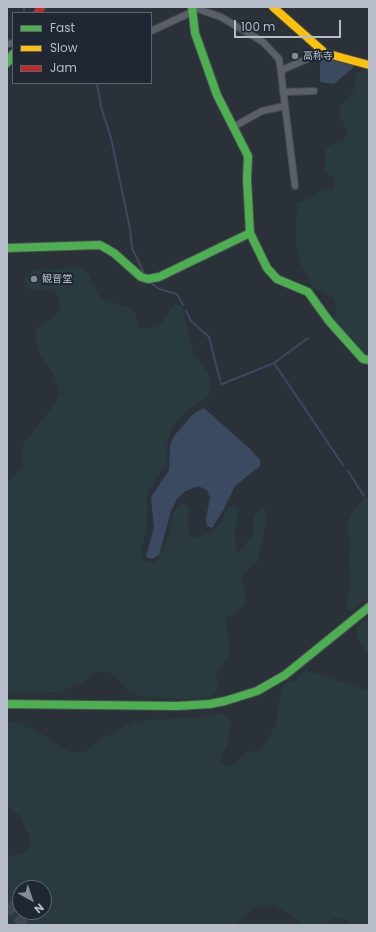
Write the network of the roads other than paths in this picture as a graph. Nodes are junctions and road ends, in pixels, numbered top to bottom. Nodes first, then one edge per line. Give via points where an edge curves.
1 (273, 7) edge
2 (192, 9) edge
3 (152, 30) edge
4 (323, 52) junction
5 (369, 65) edge
6 (281, 71) junction
7 (283, 92) junction
8 (314, 92) dead end
9 (284, 106) junction
10 (233, 127) junction
11 (295, 186) dead end
12 (250, 233) junction
13 (7, 248) edge
14 (369, 360) edge
15 (369, 608) edge
16 (7, 704) edge

1 - 4 street
2 - 3 street
2 - 6 street via 221,17 263,42 279,59
2 - 10 street via 195,33 217,95
4 - 5 street
4 - 6 street
6 - 7 street
7 - 8 street
7 - 9 street
9 - 10 street via 262,111
9 - 11 street via 290,133
10 - 12 street via 248,156
12 - 13 street via 159,277 148,279 141,278 114,253 100,245
12 - 14 street via 267,268 277,279 308,292 353,348 363,359
15 - 16 street via 285,675 257,691 225,701 177,706

